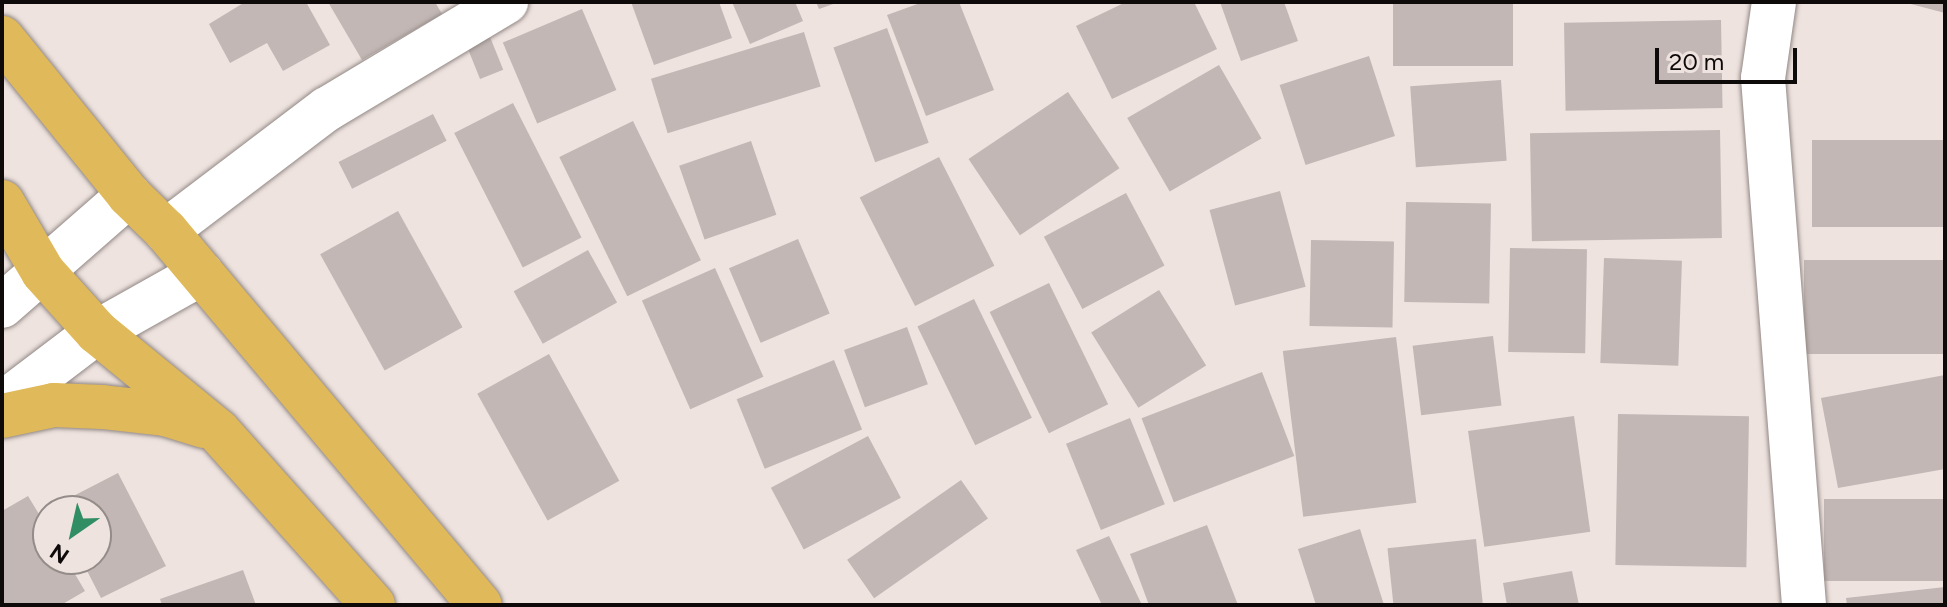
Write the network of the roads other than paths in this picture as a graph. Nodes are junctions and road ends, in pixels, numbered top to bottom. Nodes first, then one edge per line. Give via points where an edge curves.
1 (506, 2) edge
2 (1774, 2) edge
3 (2, 38) edge
4 (129, 195) junction
5 (2, 202) edge
6 (166, 231) junction
7 (43, 272) junction
8 (202, 273) junction
9 (2, 306) edge
10 (97, 332) junction
11 (2, 404) edge
12 (2, 416) edge
13 (218, 431) junction
14 (373, 605) edge
15 (480, 605) edge
16 (1804, 605) edge

1 - 6 street via 327,109
2 - 16 street via 1763,78
3 - 4 highway
4 - 6 highway
4 - 7 street
5 - 7 highway
6 - 8 highway
7 - 9 street
7 - 10 highway
8 - 10 street
8 - 15 highway
10 - 11 street
10 - 13 highway
12 - 13 highway via 54,405 102,407 165,414
13 - 14 highway

